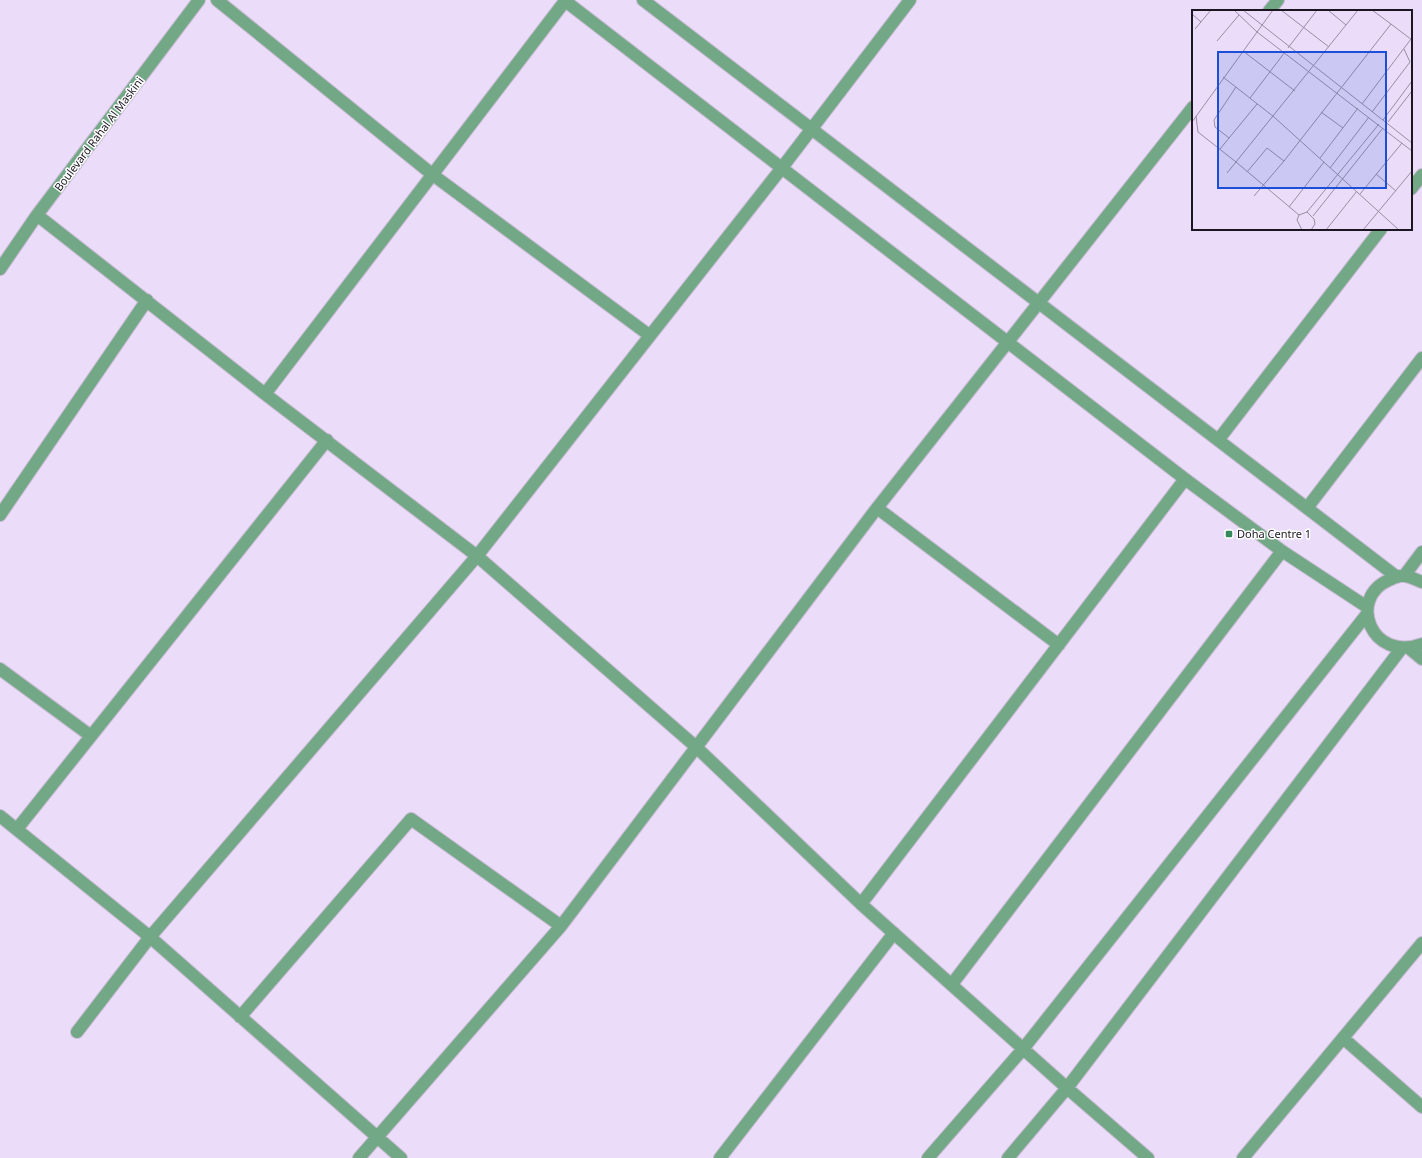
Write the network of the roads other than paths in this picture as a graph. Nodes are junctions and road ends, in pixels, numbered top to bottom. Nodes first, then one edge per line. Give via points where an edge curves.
1 (199, 0) edge
2 (217, 0) edge
3 (565, 0) edge
4 (643, 0) edge
5 (910, 0) edge
6 (1278, 0) edge
7 (1270, 10) edge
8 (1192, 108) edge
9 (811, 129) junction
10 (781, 169) junction
11 (433, 175) junction
12 (1422, 175) edge
13 (1412, 188) edge
14 (37, 215) junction
15 (1380, 230) edge
16 (0, 269) edge
17 (147, 300) junction
18 (1038, 304) junction
19 (649, 335) junction
20 (1007, 343) junction
21 (1422, 358) edge
22 (265, 394) junction
23 (1219, 439) junction
24 (327, 440) junction
25 (1185, 480) junction
26 (877, 508) junction
27 (1307, 508) junction
28 (0, 515) edge
29 (1282, 551) junction
30 (1422, 552) edge
31 (477, 556) junction
32 (1400, 576) junction
33 (1422, 582) edge
34 (1367, 611) junction
35 (1422, 644) edge
36 (1059, 645) junction
37 (1405, 649) junction
38 (1422, 659) edge
39 (0, 669) edge
40 (91, 736) junction
41 (695, 746) junction
42 (0, 816) edge
43 (17, 829) junction
44 (861, 904) junction
45 (561, 926) junction
46 (894, 933) junction
47 (150, 937) junction
48 (1422, 944) edge
49 (952, 984) junction
50 (240, 1017) junction
51 (77, 1032) dead end
52 (1343, 1038) junction
53 (1023, 1049) junction
54 (1067, 1088) junction
55 (1422, 1107) edge
56 (377, 1138) junction
57 (359, 1158) edge
58 (401, 1158) edge
59 (720, 1158) edge
60 (928, 1158) edge
61 (1008, 1158) edge
62 (1148, 1158) edge
63 (1242, 1158) edge

1 - 14 street, Boulevard Rahal Al Maskini
2 - 11 street
3 - 10 street
3 - 11 street
4 - 9 street
5 - 9 street
6 - 7 street
8 - 18 street
9 - 10 street
9 - 18 street
10 - 19 street
10 - 20 street
11 - 19 street
11 - 22 street
12 - 13 street
14 - 16 street, Boulevard Rahal Al Maskini
14 - 17 street
15 - 23 street
17 - 22 street
17 - 28 street
18 - 20 street
18 - 23 street
19 - 31 street
20 - 25 street
20 - 26 street
21 - 27 street
22 - 24 street
23 - 27 street
24 - 31 street
24 - 40 street
25 - 29 street
25 - 36 street
26 - 36 street
26 - 41 street
27 - 32 street
29 - 34 street
29 - 49 street
30 - 32 street
31 - 41 street
31 - 47 street
32 - 33 street
32 - 34 street via 1383,582 1373,593
34 - 37 street via 1372,631 1384,644
34 - 53 street
35 - 37 street
36 - 44 street
37 - 38 street
37 - 54 street
39 - 40 street
40 - 43 street
41 - 44 street
41 - 45 street
42 - 43 street
43 - 47 street
44 - 46 street
45 - 50 street via 411,819
45 - 56 street
46 - 49 street
46 - 59 street
47 - 50 street
47 - 51 street
48 - 52 street
49 - 53 street
50 - 56 street
52 - 55 street
52 - 63 street
53 - 54 street
53 - 60 street
54 - 61 street
54 - 62 street
56 - 57 street
56 - 58 street

